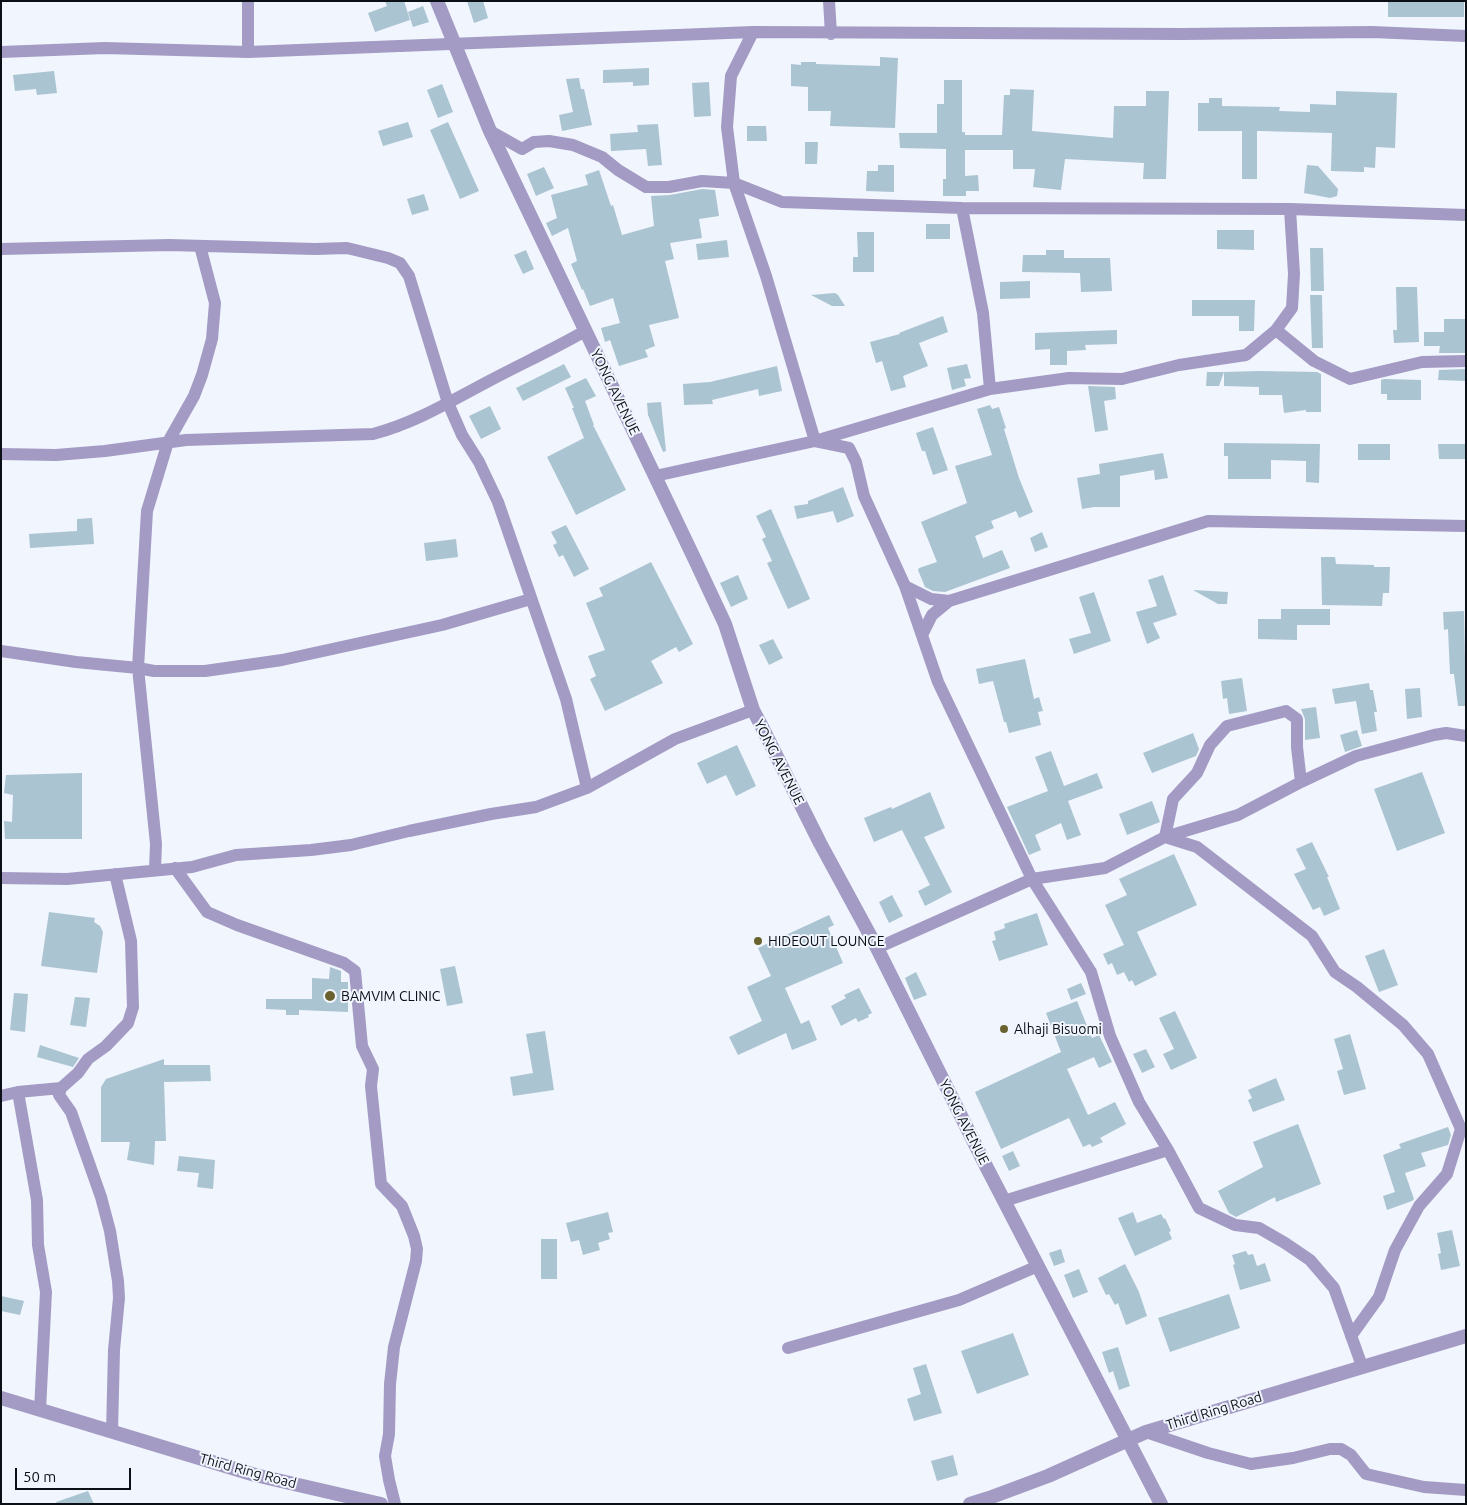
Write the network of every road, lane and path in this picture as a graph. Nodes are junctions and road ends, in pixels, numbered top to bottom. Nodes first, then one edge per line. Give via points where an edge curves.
1 (248, 1) edge
2 (437, 1) edge
3 (829, 1) edge
4 (753, 32) junction
5 (831, 34) junction
6 (1466, 36) edge
7 (454, 44) junction
8 (1, 52) edge
9 (248, 52) junction
10 (490, 131) junction
11 (734, 183) junction
12 (962, 208) junction
13 (1290, 209) junction
14 (1466, 215) edge
15 (200, 246) junction
16 (1, 249) edge
17 (1276, 330) junction
18 (585, 331) junction
19 (1466, 361) edge
20 (990, 389) junction
21 (448, 403) junction
22 (814, 441) junction
23 (168, 442) junction
24 (1, 454) edge
25 (655, 476) junction
26 (1466, 526) edge
27 (905, 586) junction
28 (531, 599) junction
29 (949, 601) junction
30 (922, 635) junction
31 (1, 651) edge
32 (138, 668) junction
33 (754, 710) junction
34 (1466, 736) edge
35 (1301, 782) junction
36 (587, 788) junction
37 (1165, 837) junction
38 (175, 868) junction
39 (155, 869) junction
40 (115, 874) junction
41 (1, 878) edge
42 (1032, 879) junction
43 (877, 948) junction
44 (61, 1088) junction
45 (18, 1092) junction
46 (1, 1096) edge
47 (1168, 1150) junction
48 (1004, 1201) junction
49 (1038, 1266) junction
50 (1352, 1336) junction
51 (1466, 1336) edge
52 (788, 1348) dead end
53 (1362, 1366) junction
54 (1, 1398) edge
55 (40, 1410) junction
56 (112, 1432) junction
57 (1146, 1432) junction
58 (1128, 1439) junction
59 (1466, 1490) edge
60 (375, 1503) edge
61 (395, 1504) edge
62 (970, 1504) edge
63 (1162, 1504) edge

1 - 9 street
2 - 7 street, YONG AVENUE
3 - 5 street
4 - 5 street
4 - 7 street
4 - 11 street via 730,76 728,127
5 - 6 street via 1372,32
7 - 9 street
7 - 10 street, YONG AVENUE
8 - 9 street via 104,48
10 - 11 street via 522,149 534,142 572,145 602,157 646,187 702,181
10 - 18 street, YONG AVENUE
11 - 12 street via 782,202
11 - 22 street via 766,276
12 - 13 street
12 - 20 street via 983,313
13 - 14 street
13 - 17 street via 1294,274 1292,308
15 - 16 street
15 - 21 street via 346,248 400,263 409,276
15 - 23 street via 215,303 212,339 194,396
17 - 19 street via 1314,361 1350,379 1422,362
17 - 20 street via 1246,355 1179,365 1122,379 1069,378
18 - 21 street
18 - 25 street, YONG AVENUE
20 - 22 street
21 - 23 street via 404,424 373,434
21 - 28 street via 498,502
22 - 25 street
22 - 27 street via 849,448 856,462 864,496
23 - 24 street via 85,453
23 - 32 street via 147,511
25 - 33 street, YONG AVENUE via 725,624
26 - 29 street via 1208,521
27 - 29 street via 931,599
27 - 30 street
28 - 32 street via 442,625 282,660 205,671
28 - 36 street via 566,699
29 - 30 street via 932,615
30 - 42 street via 938,682
31 - 32 street
32 - 39 street via 156,844
33 - 36 street via 674,739
33 - 43 street, YONG AVENUE
34 - 35 street via 1446,733 1381,748
35 - 37 street via 1238,815
35 - 37 street via 1297,719 1286,711 1227,726 1210,745 1196,773 1173,799
36 - 38 street via 536,807 351,845 236,855 192,867
37 - 42 street via 1105,868
37 - 50 street via 1197,847 1312,936 1335,972 1403,1026 1428,1054 1461,1129 1447,1174 1419,1206 1395,1250 1379,1297
38 - 39 street
38 - 61 street via 207,912 344,963 355,971 362,1046 373,1068 371,1086 381,1184 402,1206 417,1249 394,1346 390,1384 385,1456
39 - 40 street
40 - 41 street via 67,879
40 - 44 street via 132,941 133,1007 128,1023
42 - 43 street
42 - 47 street via 1091,972 1110,1036 1139,1102
43 - 48 street, YONG AVENUE
44 - 45 street
44 - 56 street via 60,1095 71,1112 102,1197 118,1281
45 - 46 street
45 - 55 street via 37,1200 38,1245 46,1292
47 - 48 street
47 - 50 street via 1199,1208 1235,1225 1259,1228 1310,1260 1334,1288
48 - 49 street, YONG AVENUE
49 - 52 street via 959,1300
49 - 58 street, YONG AVENUE
50 - 53 street
51 - 53 street, Third Ring Road
53 - 57 street, Third Ring Road
54 - 55 street, Third Ring Road
55 - 56 street, Third Ring Road
56 - 60 street, Third Ring Road via 255,1475
57 - 58 street, Third Ring Road
57 - 59 street via 1252,1464 1341,1448 1366,1474 1424,1487
58 - 62 street, Third Ring Road via 1048,1476
58 - 63 street, YONG AVENUE

